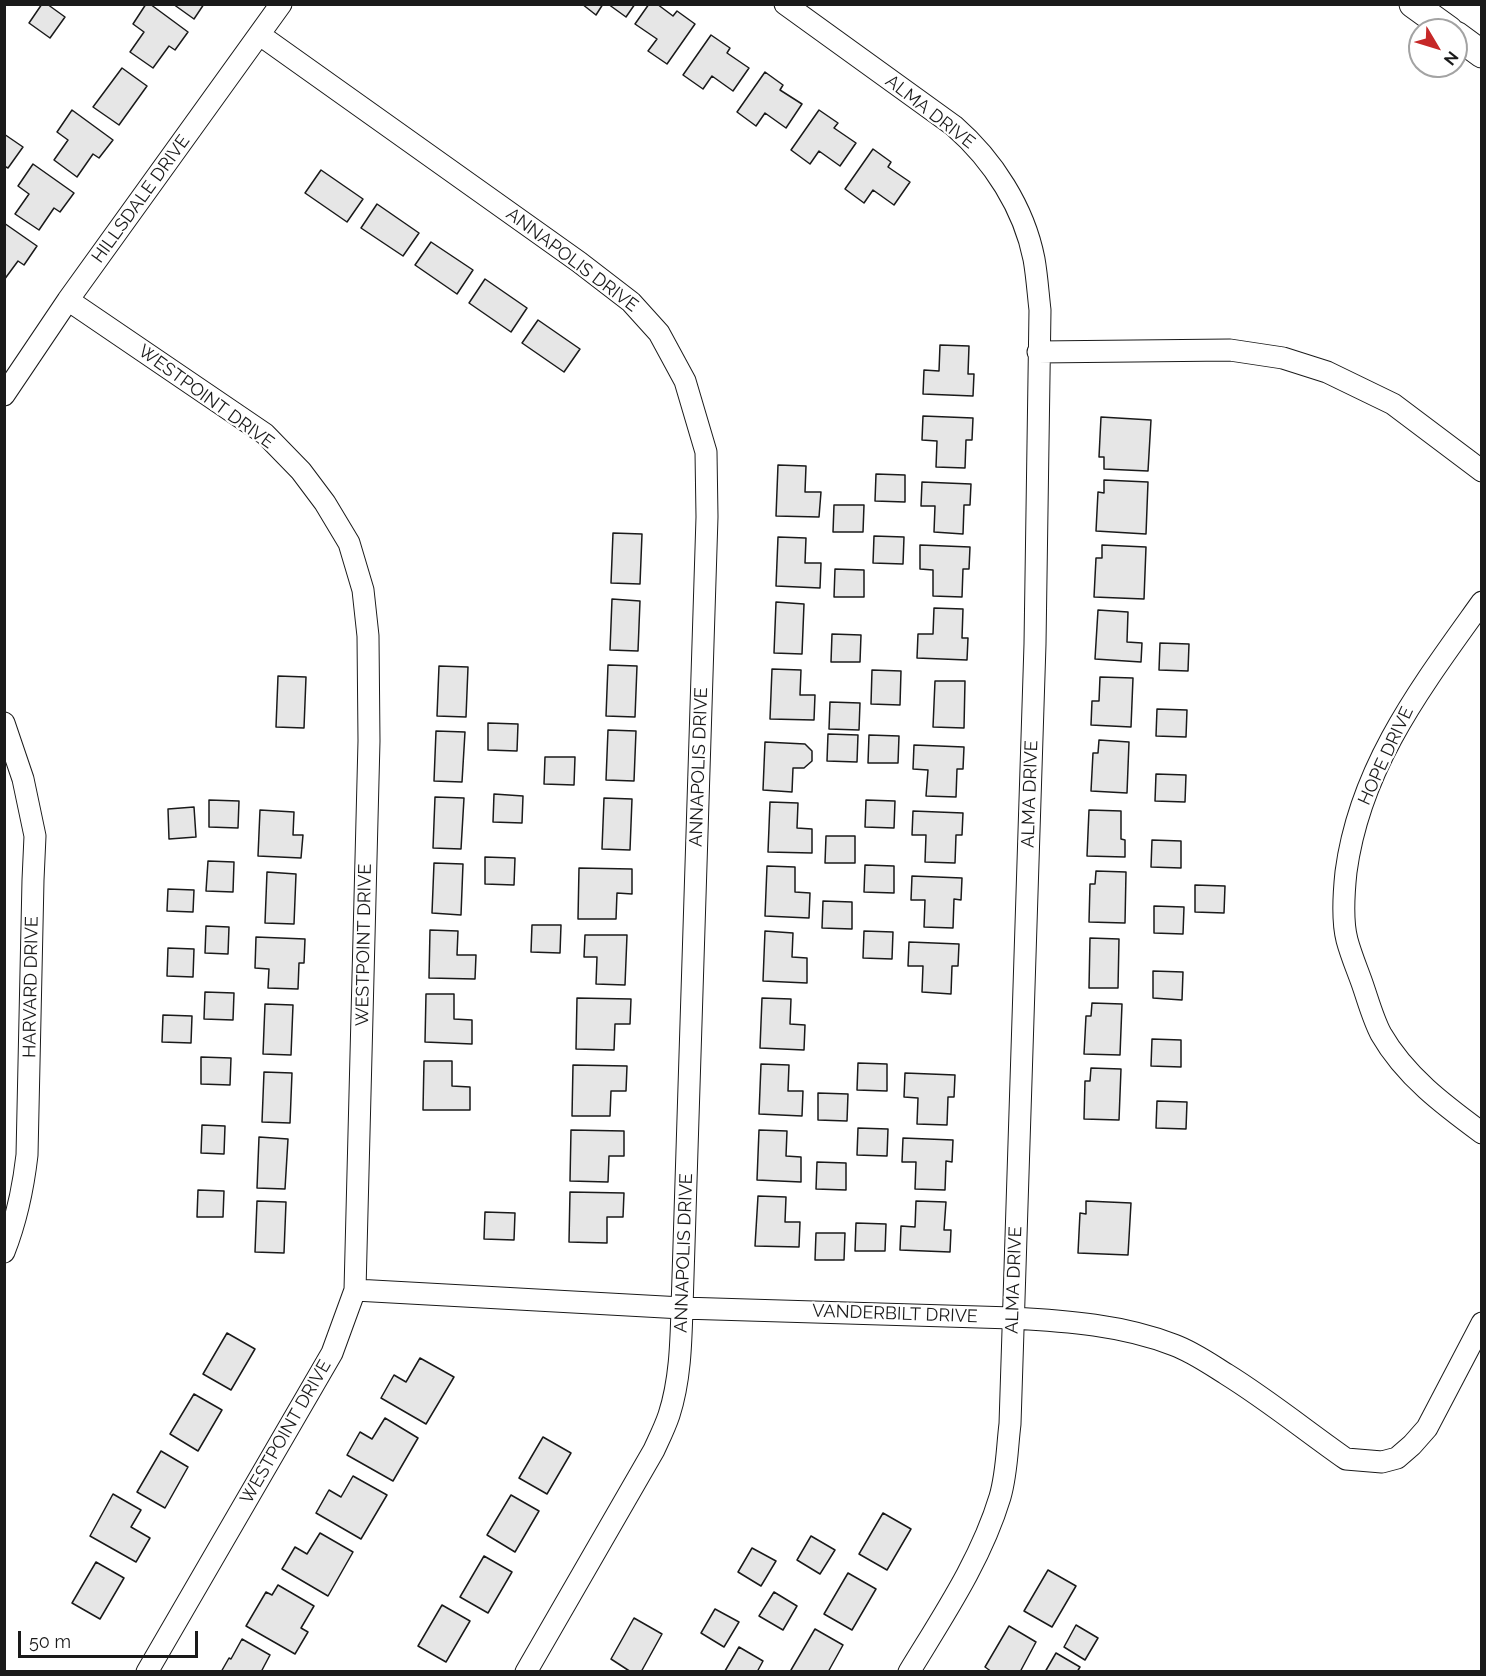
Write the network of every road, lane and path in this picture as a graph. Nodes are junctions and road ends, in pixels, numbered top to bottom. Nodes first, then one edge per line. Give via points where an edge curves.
1 (281, 4) edge
2 (784, 4) edge
3 (1413, 4) edge
4 (1432, 18) edge
5 (260, 34) junction
6 (1468, 44) edge
7 (1482, 54) edge
8 (68, 300) junction
9 (1038, 352) junction
10 (4, 395) edge
11 (1482, 471) edge
12 (1482, 602) edge
13 (4, 723) edge
14 (1482, 1132) edge
15 (4, 1252) edge
16 (355, 1290) junction
17 (682, 1308) junction
18 (1012, 1318) junction
19 (1482, 1323) edge
20 (147, 1671) edge
21 (526, 1671) edge
22 (909, 1671) edge

1 - 5 street, HILLSDALE DRIVE
2 - 9 street, ALMA DRIVE via 954,126 987,160 1011,198 1033,257 1040,310
3 - 4 street
5 - 8 street, HILLSDALE DRIVE
5 - 17 street, ANNAPOLIS DRIVE via 631,302 659,333 685,381 706,452 707,517
6 - 7 street
8 - 10 street, HILLSDALE DRIVE
8 - 16 street, WESTPOINT DRIVE via 265,434 301,471 350,543 363,590 368,636 369,741
9 - 11 street via 1230,350 1283,358 1327,372 1393,404
9 - 18 street, ALMA DRIVE via 1035,656
12 - 14 street, HOPE DRIVE via 1413,698 1388,744 1364,796 1350,847 1344,893 1346,939 1380,1033 1424,1087
13 - 15 street, HARVARD DRIVE via 23,779 35,836 27,1155 23,1192
16 - 17 street, VANDERBILT DRIVE
16 - 20 street, WESTPOINT DRIVE via 332,1353
17 - 18 street, VANDERBILT DRIVE
17 - 21 street, ANNAPOLIS DRIVE via 681,1357 669,1416 654,1450
18 - 19 street, VANDERBILT DRIVE via 1110,1327 1176,1346 1242,1384 1346,1459 1382,1462 1397,1458 1427,1428
18 - 22 street, ALMA DRIVE via 1010,1424 1000,1495 985,1539

